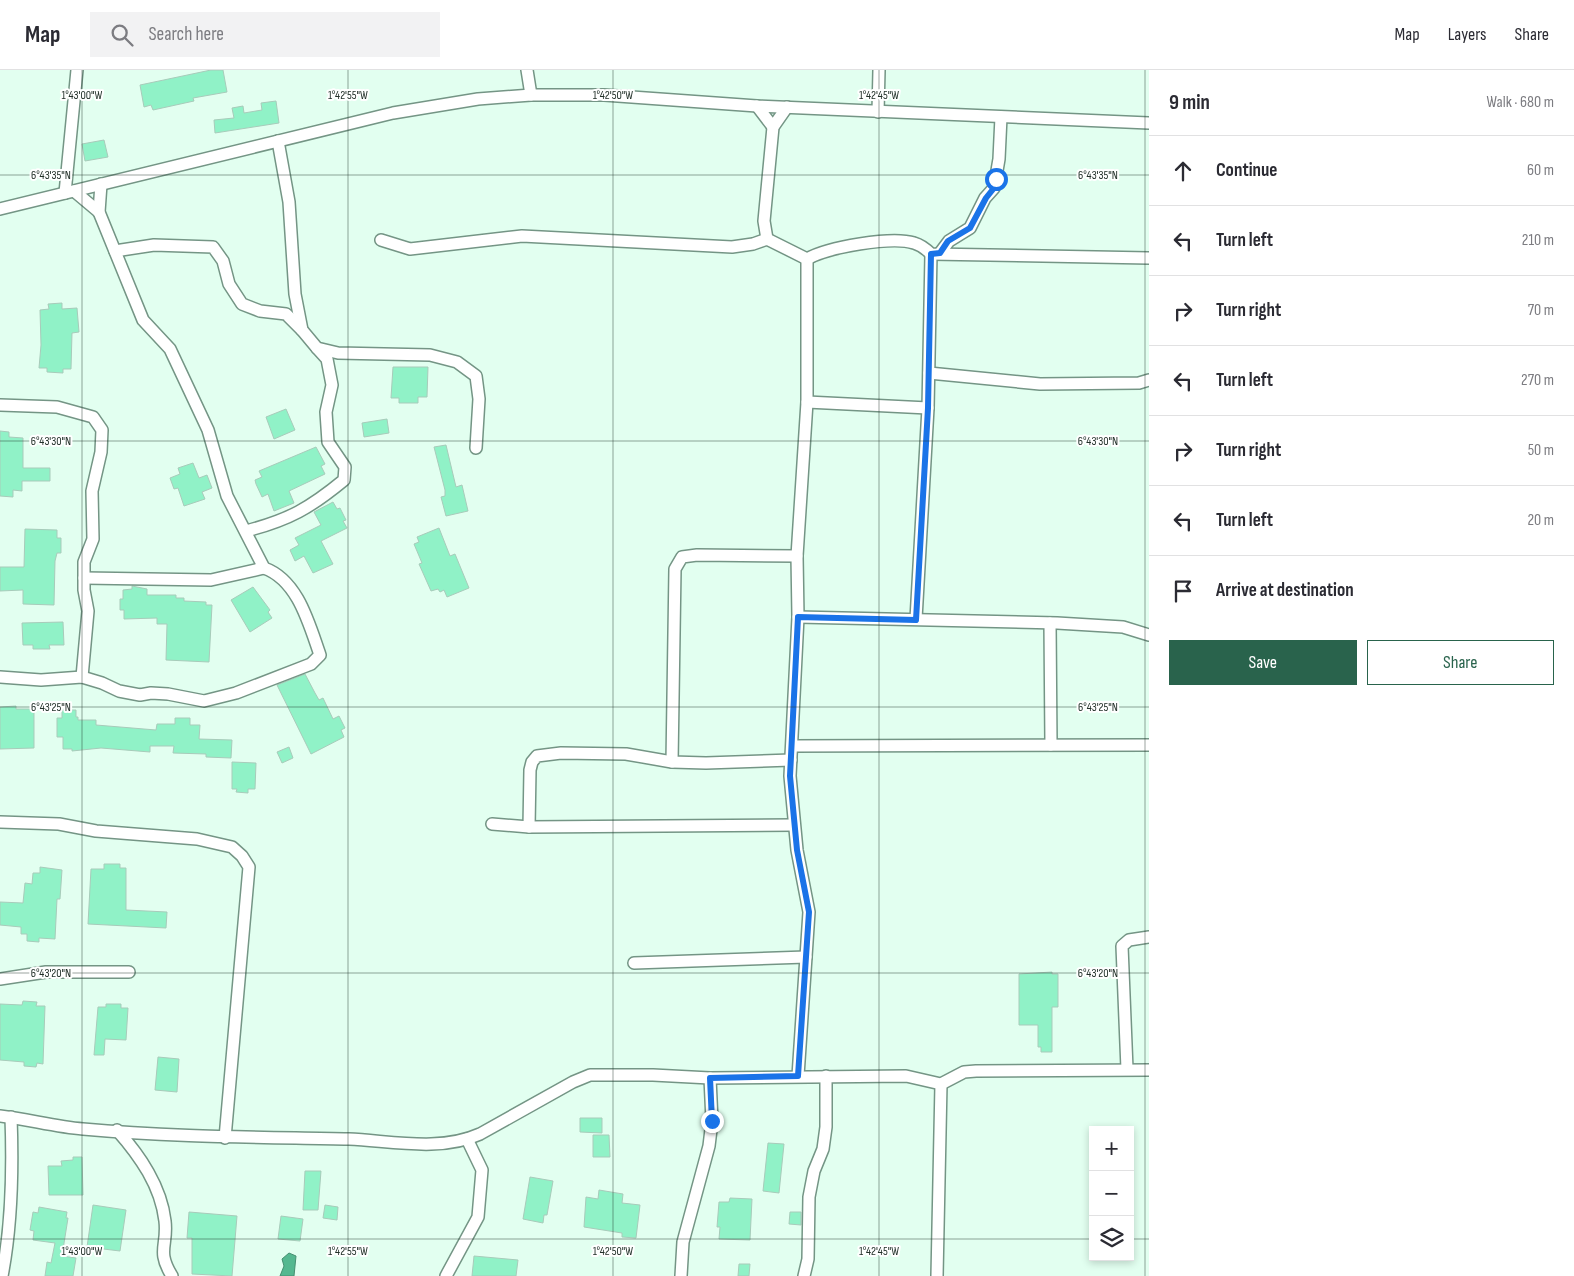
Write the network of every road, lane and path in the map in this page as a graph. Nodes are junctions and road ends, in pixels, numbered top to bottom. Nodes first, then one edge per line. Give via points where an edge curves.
1 (77, 70) edge
2 (527, 70) edge
3 (880, 70) edge
4 (531, 95) junction
5 (757, 106) junction
6 (787, 106) junction
7 (878, 112) junction
8 (1001, 116) junction
9 (1149, 123) edge
10 (773, 127) junction
11 (278, 141) junction
12 (101, 184) junction
13 (70, 192) junction
14 (0, 208) edge
15 (100, 212) junction
16 (766, 239) junction
17 (381, 240) dead end
18 (115, 251) junction
19 (936, 253) junction
20 (1149, 258) edge
21 (807, 259) junction
22 (302, 330) junction
23 (317, 348) junction
24 (929, 373) junction
25 (1149, 380) edge
26 (807, 402) junction
27 (0, 405) edge
28 (928, 408) junction
29 (476, 448) dead end
30 (246, 531) junction
31 (797, 556) junction
32 (264, 568) junction
33 (84, 578) junction
34 (798, 617) junction
35 (916, 620) junction
36 (1050, 623) junction
37 (1149, 635) edge
38 (0, 677) edge
39 (82, 677) junction
40 (1050, 745) junction
41 (1149, 745) edge
42 (793, 746) junction
43 (791, 760) junction
44 (672, 762) junction
45 (0, 822) edge
46 (492, 824) dead end
47 (794, 825) junction
48 (529, 827) junction
49 (1149, 937) edge
50 (806, 957) junction
51 (634, 963) dead end
52 (129, 972) dead end
53 (0, 979) edge
54 (1127, 1069) junction
55 (1149, 1070) edge
56 (798, 1076) junction
57 (826, 1076) junction
58 (710, 1078) junction
59 (941, 1084) junction
60 (5, 1116) edge
61 (117, 1130) junction
62 (225, 1138) junction
63 (467, 1139) junction
64 (2, 1276) edge
65 (172, 1276) edge
66 (446, 1276) edge
67 (681, 1276) edge
68 (804, 1276) edge
69 (937, 1276) edge

1 - 13 street
2 - 4 street
3 - 7 street
4 - 5 street via 604,96
4 - 11 street via 478,99 393,113
5 - 6 street
5 - 10 street
6 - 7 street
6 - 10 street
7 - 8 street
8 - 9 street
8 - 19 street via 994,188 970,228 948,241
10 - 16 street via 764,221
11 - 12 street
11 - 22 street via 289,202 295,294
12 - 13 street
12 - 15 street
13 - 14 street
13 - 15 street
15 - 18 street
16 - 17 street via 732,247 522,236 410,249
16 - 21 street
18 - 22 street via 154,245 213,247 223,261 229,284 242,304 260,311 286,314
18 - 30 street via 143,320 170,348 208,430 227,496
19 - 20 street
19 - 21 street via 912,242 884,243 836,248
19 - 24 street
21 - 26 street
22 - 23 street
23 - 29 street via 338,353 430,355 457,362 476,376 479,399
23 - 30 street via 327,359 332,385 326,412 328,442 346,467 344,480 315,504 298,513 280,522
24 - 25 street via 1040,384 1139,383
24 - 28 street
26 - 28 street
26 - 31 street
27 - 33 street via 57,407 93,417 102,430 101,452 92,491 93,539 84,562
28 - 35 street
30 - 32 street
31 - 34 street
31 - 44 street via 697,554 682,557 675,569
32 - 33 street via 212,580
32 - 39 street via 277,572 304,610 320,655 311,664 236,693 204,701 168,694 140,695 119,691
33 - 39 street via 88,611
34 - 35 street
34 - 42 street
35 - 36 street
36 - 37 street via 1122,627
36 - 40 street
38 - 39 street via 40,680
40 - 41 street
40 - 42 street
42 - 43 street
43 - 44 street
43 - 47 street
44 - 48 street via 626,754 537,756 530,770
45 - 62 street via 59,824 96,831 196,839 232,847 242,856 249,867
46 - 48 street
47 - 48 street
47 - 50 street via 809,912
49 - 54 street via 1129,940 1122,946
50 - 51 street
50 - 56 street
52 - 53 street via 46,972
54 - 55 street
54 - 59 street via 976,1071 964,1072
56 - 57 street
56 - 58 street
57 - 59 street via 906,1076
57 - 68 street via 826,1127 809,1197
58 - 63 street via 590,1075
58 - 67 street via 712,1121 683,1242
59 - 69 street
60 - 61 street via 83,1129
60 - 64 street via 13,1159
61 - 62 street
61 - 65 street via 148,1171 163,1206 166,1224 162,1261
62 - 63 street via 441,1144
63 - 66 street via 482,1170 478,1217

